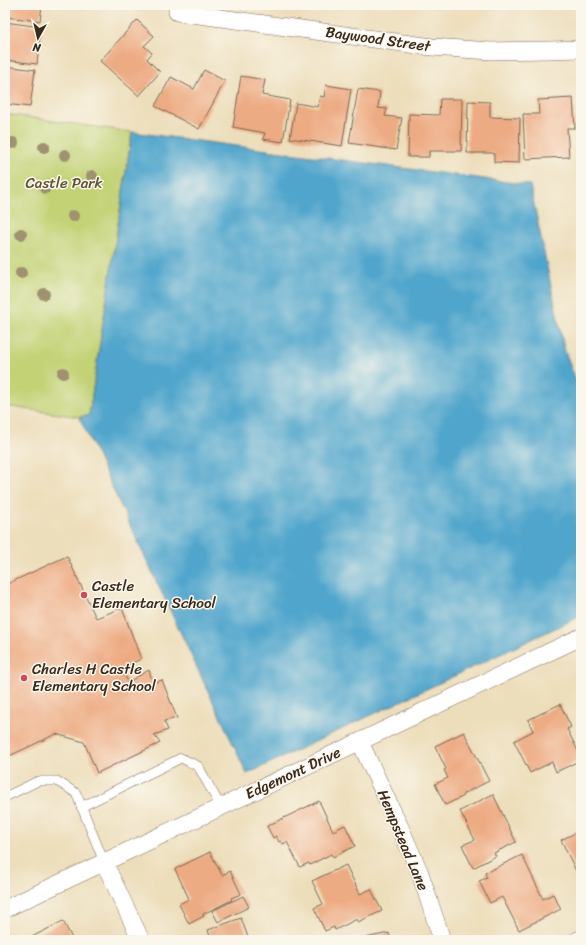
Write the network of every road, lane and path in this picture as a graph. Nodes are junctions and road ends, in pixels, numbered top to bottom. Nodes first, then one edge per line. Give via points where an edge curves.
1 (177, 8) edge
2 (581, 49) edge
3 (581, 637) edge
4 (360, 742) junction
5 (5, 797) edge
6 (81, 807) junction
7 (220, 807) junction
8 (104, 862) junction
9 (5, 909) edge
10 (141, 940) edge
11 (442, 940) edge

1 - 2 street, Baywood Street via 432,47 491,50
3 - 4 street, Edgemont Drive
4 - 7 street, Edgemont Drive
4 - 11 street, Hempstead Lane via 420,873
5 - 6 lane via 38,781 57,781 76,793
6 - 7 lane via 181,758 198,766
6 - 8 lane
7 - 8 street, Edgemont Drive
8 - 9 street, Edgemont Drive
8 - 10 street

